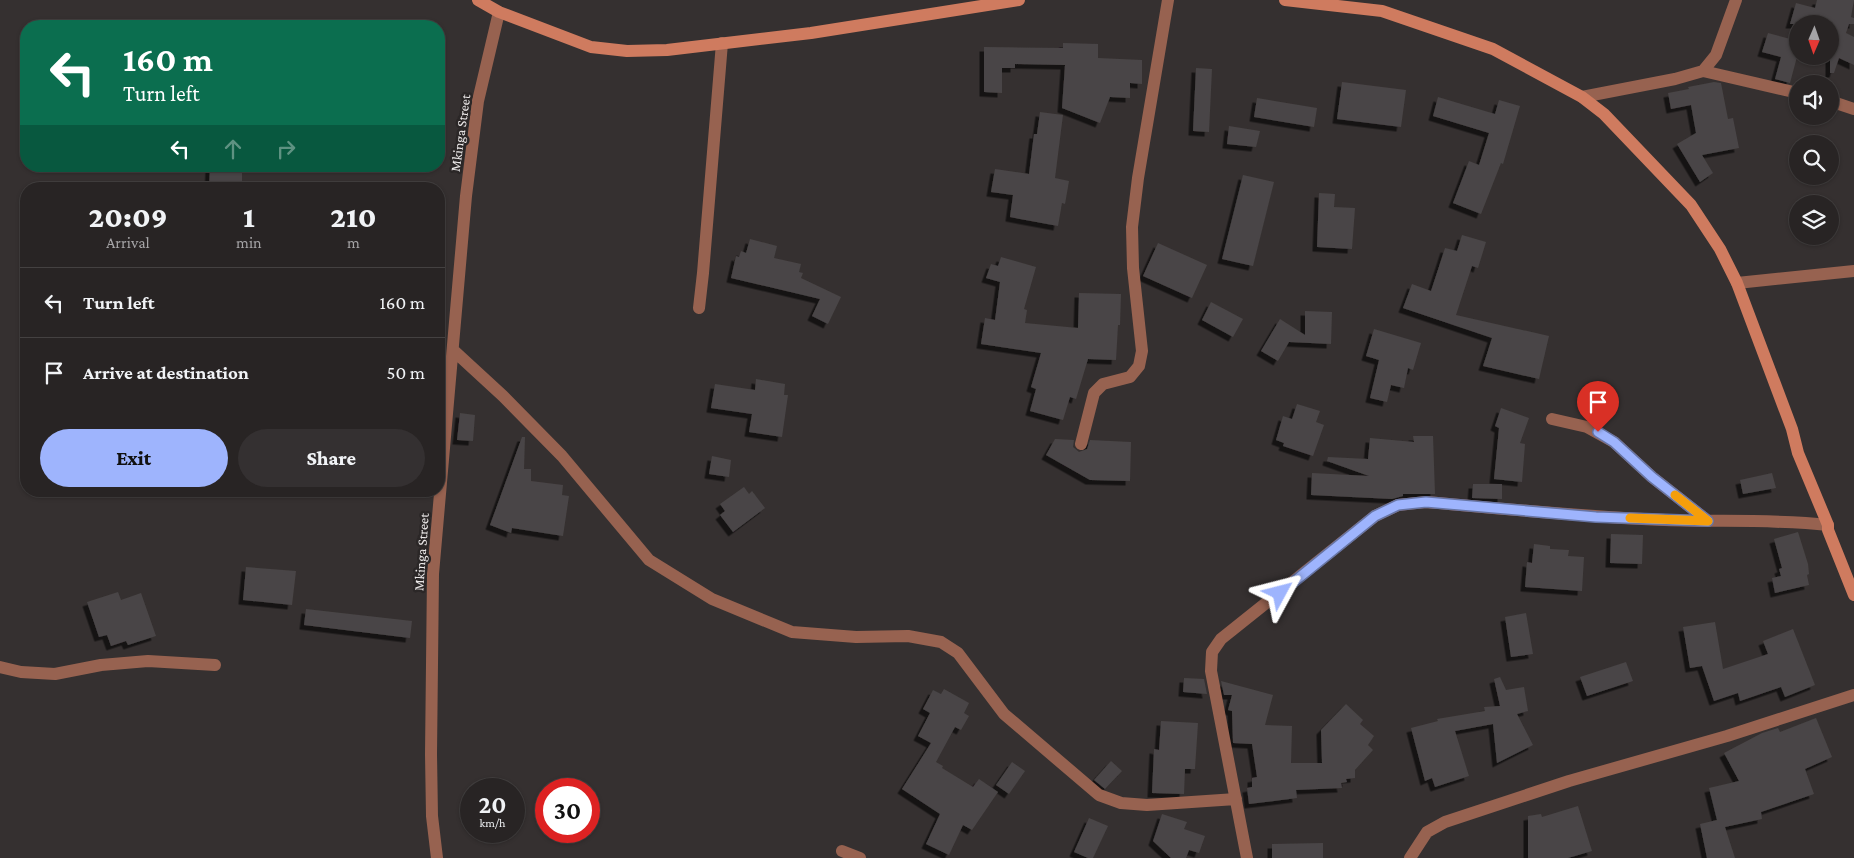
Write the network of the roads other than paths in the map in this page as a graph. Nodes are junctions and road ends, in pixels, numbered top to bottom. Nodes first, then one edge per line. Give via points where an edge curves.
1 (478, 0) edge
2 (1019, 0) edge
3 (1168, 0) edge
4 (1285, 0) edge
5 (1736, 0) edge
6 (1310, 1) edge
7 (499, 12) junction
8 (722, 43) junction
9 (1703, 70) junction
10 (1789, 91) edge
11 (1582, 96) junction
12 (1839, 104) edge
13 (1854, 109) edge
14 (1854, 271) edge
15 (1737, 283) junction
16 (698, 308) dead end
17 (453, 350) junction
18 (1552, 419) dead end
19 (445, 440) edge
20 (1081, 444) dead end
21 (440, 497) edge
22 (1708, 521) junction
23 (1828, 525) junction
24 (1854, 595) edge
25 (215, 665) dead end
26 (0, 667) edge
27 (1854, 695) edge
28 (1236, 800) junction
29 (842, 851) dead end
30 (436, 858) edge
31 (860, 858) edge
32 (1247, 858) edge
33 (1410, 858) edge

1 - 7 street
2 - 8 street via 812,33
3 - 20 street via 1132,227 1142,350 1140,366 1130,377 1102,384 1094,392
4 - 6 street
5 - 9 street via 1716,55
6 - 11 street via 1382,11 1493,49
7 - 8 street via 591,47 627,51 667,50
7 - 17 street, Mkinga Street via 478,101
8 - 16 street
9 - 10 street
9 - 11 street via 1675,79
11 - 15 street via 1604,114 1691,205 1720,249
12 - 13 street
14 - 15 street
15 - 23 street via 1798,453
17 - 19 street, Mkinga Street
17 - 28 street via 562,456 649,560 712,600 792,632 856,637 908,636 941,642 958,653 1004,714 1099,795 1121,803 1147,805
18 - 22 street via 1587,427 1614,442
21 - 30 street, Mkinga Street via 433,574 431,754
22 - 23 street
22 - 28 street via 1596,517 1426,502 1398,505 1375,516 1221,639 1212,652 1211,671
23 - 24 street
25 - 26 street via 148,661 101,665 55,674
27 - 33 street via 1727,736 1568,781 1445,822 1427,832
28 - 32 street
29 - 31 street

